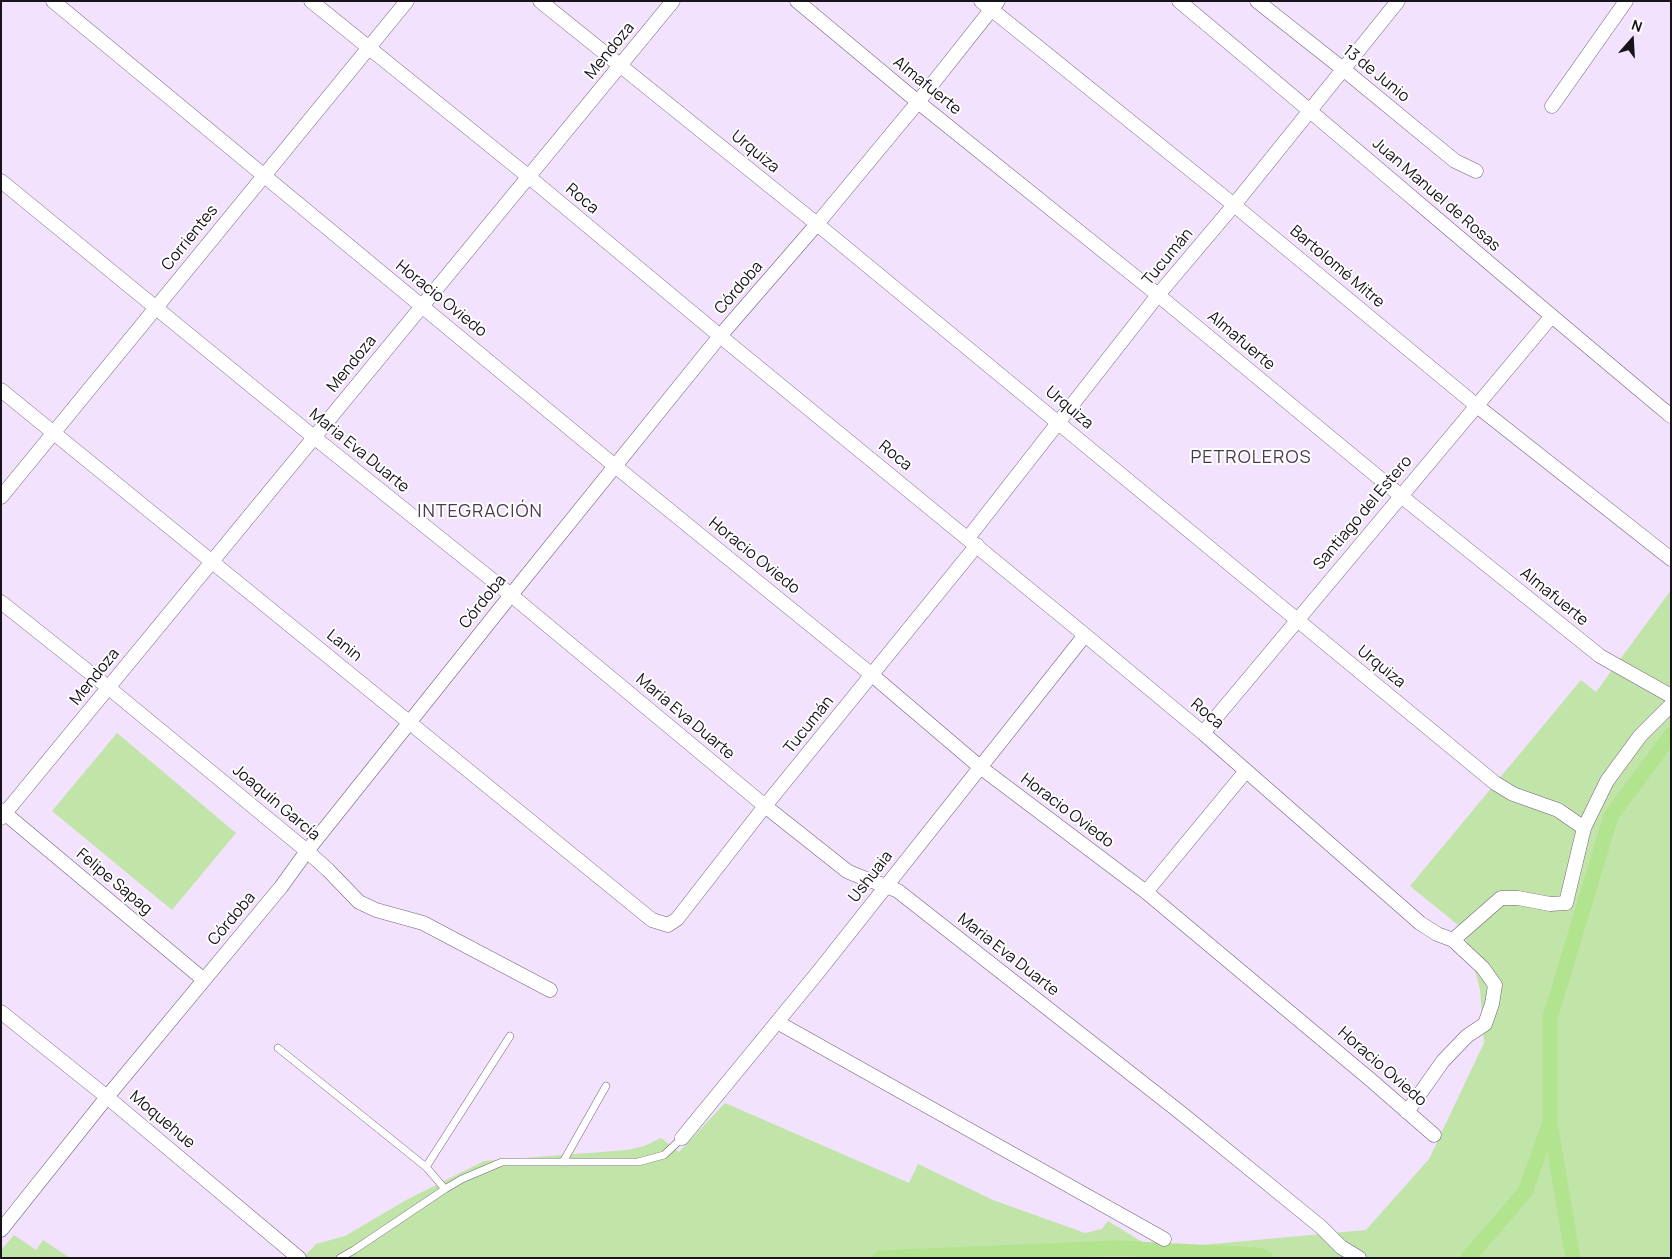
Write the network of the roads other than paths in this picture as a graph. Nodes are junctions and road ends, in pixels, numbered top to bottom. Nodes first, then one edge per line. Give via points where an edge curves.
1 (53, 1) edge
2 (311, 1) edge
3 (407, 1) edge
4 (540, 1) edge
5 (674, 1) edge
6 (797, 1) edge
7 (1179, 1) edge
8 (1257, 1) edge
9 (1398, 1) edge
10 (1626, 1) edge
11 (990, 4) edge
12 (368, 48) junction
13 (620, 66) junction
14 (1343, 69) junction
15 (918, 102) junction
16 (1552, 106) dead end
17 (1310, 110) junction
18 (1476, 171) dead end
19 (263, 176) junction
20 (529, 177) junction
21 (1, 181) edge
22 (1234, 205) junction
23 (817, 224) junction
24 (1158, 295) junction
25 (156, 307) junction
26 (422, 307) junction
27 (1551, 317) junction
28 (720, 336) junction
29 (1, 390) edge
30 (1477, 406) junction
31 (1671, 416) edge
32 (1059, 422) junction
33 (54, 432) junction
34 (315, 438) junction
35 (615, 466) junction
36 (1401, 496) junction
37 (1, 497) edge
38 (973, 542) junction
39 (1671, 559) edge
40 (212, 563) junction
41 (511, 595) junction
42 (1, 602) edge
43 (1297, 620) junction
44 (1085, 635) junction
45 (872, 675) junction
46 (109, 688) junction
47 (1671, 696) edge
48 (1671, 704) edge
49 (409, 721) junction
50 (1203, 733) junction
51 (980, 767) junction
52 (1246, 771) junction
53 (765, 806) junction
54 (3, 814) edge
55 (1584, 828) junction
56 (307, 851) junction
57 (886, 885) junction
58 (1146, 892) junction
59 (668, 924) joint
60 (1453, 940) junction
61 (204, 980) junction
62 (550, 990) dead end
63 (1, 1012) edge
64 (777, 1022) junction
65 (510, 1036) dead end
66 (278, 1048) dead end
67 (606, 1086) dead end
68 (107, 1097) junction
69 (1407, 1112) junction
70 (1434, 1135) dead end
71 (682, 1138) joint
72 (563, 1162) junction
73 (426, 1167) junction
74 (445, 1189) junction
75 (1, 1230) edge
76 (1164, 1239) dead end
77 (299, 1258) edge
78 (340, 1258) edge
79 (1359, 1258) edge

1 - 19 street, Horacio Oviedo
2 - 12 street, Roca
3 - 12 street, Corrientes
4 - 13 street, Urquiza
5 - 13 street, Mendoza
6 - 15 street, Almafuerte
7 - 17 street, Juan Manuel de Rosas
8 - 14 street, 13 de Junio
9 - 14 street, Tucumán
10 - 16 street
11 - 15 street, Córdoba
11 - 22 street, Bartolomé Mitre
12 - 19 street, Corrientes
12 - 20 street, Roca
13 - 20 street, Mendoza
13 - 23 street, Urquiza
14 - 17 street, Tucumán
14 - 18 street, 13 de Junio via 1454,160
15 - 23 street, Córdoba
15 - 24 street, Almafuerte
17 - 22 street, Tucumán
17 - 27 street, Juan Manuel de Rosas
19 - 25 street, Corrientes
19 - 26 street, Horacio Oviedo
20 - 26 street, Mendoza
20 - 28 street, Roca
21 - 25 street, Maria Eva Duarte
22 - 24 street, Tucumán
22 - 30 street, Bartolomé Mitre
23 - 28 street, Córdoba
23 - 32 street, Urquiza
24 - 32 street, Tucumán
24 - 36 street, Almafuerte
25 - 33 street, Corrientes
25 - 34 street, Maria Eva Duarte
26 - 34 street, Mendoza
26 - 35 street, Horacio Oviedo
27 - 30 street, Santiago del Estero
27 - 31 street, Juan Manuel de Rosas
28 - 35 street, Córdoba
28 - 38 street, Roca
29 - 33 street, Lanin
30 - 36 street, Santiago del Estero
30 - 39 street, Bartolomé Mitre
32 - 38 street, Tucumán
32 - 43 street, Urquiza
33 - 37 street, Corrientes
33 - 40 street, Lanin
34 - 40 street, Mendoza
34 - 41 street, Maria Eva Duarte
35 - 41 street, Córdoba
35 - 45 street, Horacio Oviedo
36 - 43 street, Santiago del Estero
36 - 47 street, Almafuerte via 1600,656
38 - 44 street, Roca
38 - 45 street, Tucumán
40 - 46 street, Mendoza
40 - 49 street, Lanin
41 - 49 street, Córdoba
41 - 53 street, Maria Eva Duarte
42 - 46 street, Joaquín García
43 - 50 street, Santiago del Estero
43 - 55 street, Urquiza via 1495,783 1512,794 1558,810
44 - 50 street, Roca
44 - 51 street, Ushuaia
45 - 51 street, Horacio Oviedo
45 - 53 street, Tucumán
46 - 54 street, Mendoza
46 - 56 street, Joaquín García
48 - 55 street via 1640,736 1607,781
49 - 56 street, Córdoba
49 - 59 street, Lanin via 652,920
50 - 52 street, Roca
51 - 57 street, Ushuaia
51 - 58 street, Horacio Oviedo
52 - 58 street
52 - 60 street, Roca via 1420,923
53 - 57 street, Maria Eva Duarte via 847,871
53 - 59 street, Tucumán via 676,919
54 - 61 street, Felipe Sapag
55 - 60 street via 1566,903 1502,898
56 - 61 street, Córdoba
56 - 62 street, Joaquín García via 359,902 376,910 423,922
57 - 64 street, Ushuaia
57 - 79 street, Maria Eva Duarte via 898,891 1181,1113 1341,1247
58 - 69 street, Horacio Oviedo
60 - 69 street, Roca via 1483,968 1495,985 1492,1004 1485,1024 1467,1036 1443,1061
61 - 68 street, Córdoba
63 - 68 street, Moquehue
64 - 71 street, Ushuaia
64 - 76 street
65 - 73 lane
66 - 73 lane
67 - 72 lane
68 - 75 street, Córdoba
68 - 77 street, Moquehue
69 - 70 street, Horacio Oviedo
71 - 72 lane via 664,1155 638,1162
72 - 74 lane via 502,1162
73 - 74 lane
74 - 78 lane

